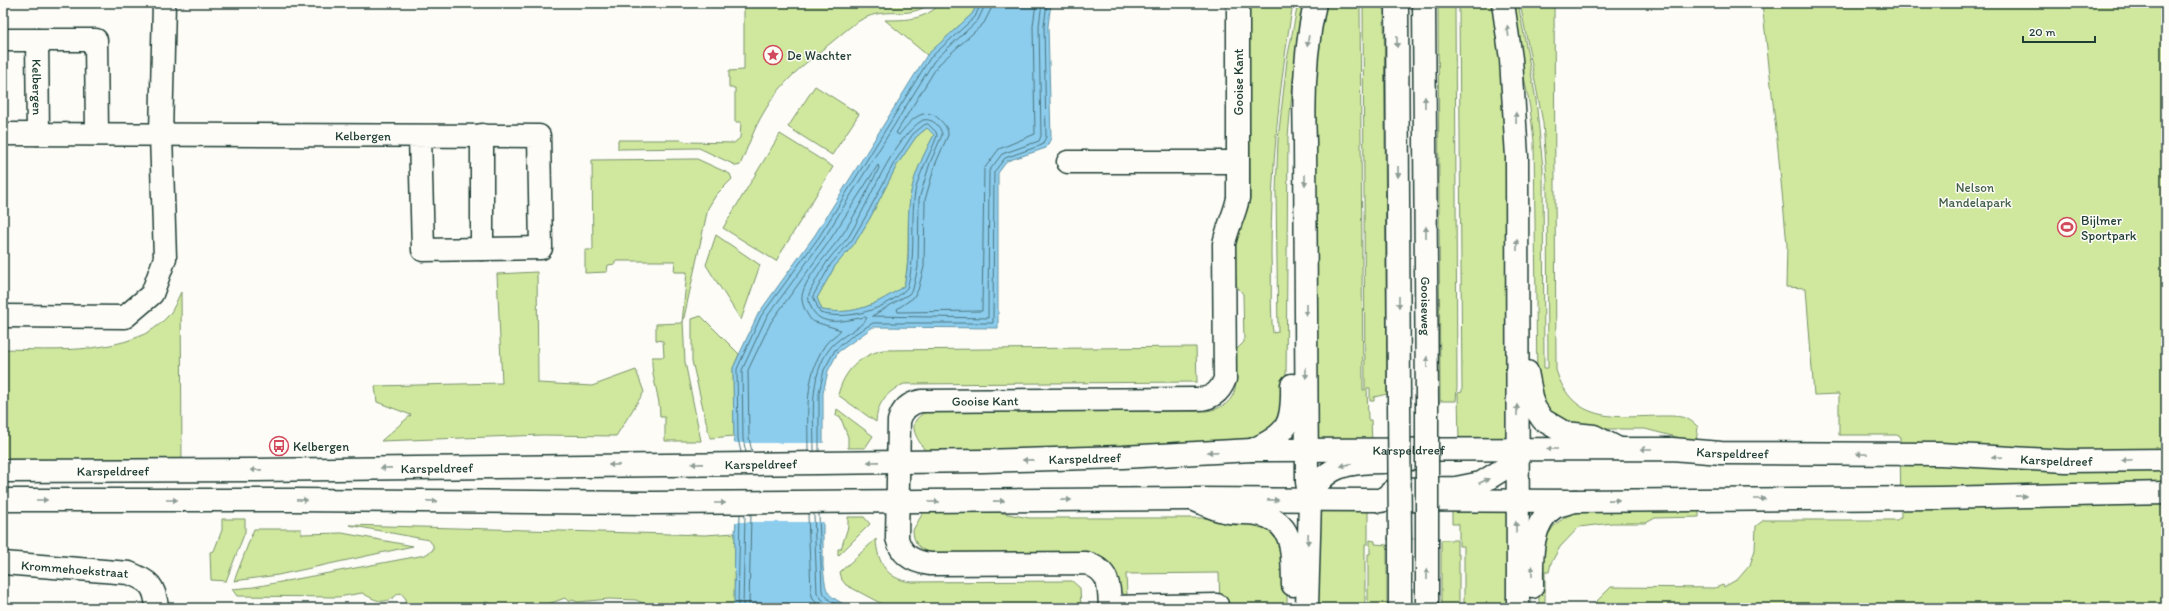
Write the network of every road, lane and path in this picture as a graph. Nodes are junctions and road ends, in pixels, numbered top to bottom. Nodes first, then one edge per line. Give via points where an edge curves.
1 (164, 3) edge
2 (1238, 3) edge
3 (1315, 3) edge
4 (1397, 3) edge
5 (1424, 3) edge
6 (1503, 3) edge
7 (3, 40) edge
8 (37, 40) junction
9 (3, 134) edge
10 (38, 134) junction
11 (97, 134) junction
12 (161, 135) junction
13 (482, 135) junction
14 (420, 136) junction
15 (1068, 162) dead end
16 (1237, 162) junction
17 (482, 249) junction
18 (1517, 284) junction
19 (3, 316) edge
20 (1306, 334) junction
21 (1307, 449) junction
22 (1516, 449) junction
23 (1620, 449) junction
24 (1252, 450) junction
25 (1424, 450) junction
26 (2166, 460) edge
27 (898, 461) junction
28 (3, 471) edge
29 (2166, 493) edge
30 (1192, 499) junction
31 (3, 500) edge
32 (1310, 500) junction
33 (1516, 500) junction
34 (1381, 501) junction
35 (1576, 501) junction
36 (898, 502) junction
37 (3, 563) edge
38 (1217, 605) dead end
39 (1110, 607) edge
40 (157, 608) edge
41 (1301, 608) edge
42 (1307, 608) edge
43 (1400, 608) edge
44 (1427, 608) edge
45 (1518, 608) edge
46 (1524, 608) edge

1 - 12 main road
2 - 16 main road, Gooise Kant
3 -> 20 main road via 1306,60 1303,101
4 -> 43 main road, Gooiseweg, bridge
44 -> 5 main road, Gooiseweg, bridge
18 -> 6 main road via 1515,109
7 - 8 main road, Kelbergen
8 - 10 main road, Kelbergen
8 - 11 main road, Kelbergen via 96,40
9 - 10 main road, Kelbergen
10 - 11 main road, Kelbergen
11 - 12 main road, Kelbergen
12 - 14 main road, Kelbergen
12 - 19 main road via 165,258 152,294 125,318
13 - 14 main road, Kelbergen
13 - 17 main road
13 - 17 main road, Kelbergen via 539,136 541,248
14 - 17 main road, Kelbergen via 422,250
15 - 16 main road
16 - 27 main road, Gooise Kant via 1238,198 1224,244 1225,379 1216,394 1198,400 913,403 900,417
22 -> 18 main road
18 - 23 main road via 1529,305 1527,379 1538,415 1550,426 1565,434 1594,436
20 -> 21 main road
20 - 24 main road via 1292,363 1291,416 1280,433
21 - 24 main road, Karspeldreef
21 - 25 main road, Karspeldreef
21 - 32 main road
23 -> 22 main road, Karspeldreef
22 - 25 main road, Karspeldreef
22 - 33 main road
34 -> 22 main road via 1395,489 1456,488 1481,483 1505,468
26 -> 23 main road, Karspeldreef via 2066,460 1940,454 1721,453 1672,449
24 -> 27 main road, Karspeldreef via 1051,459
25 -> 32 main road via 1406,461 1367,462 1340,467 1321,478
27 -> 28 main road, Karspeldreef
27 - 36 main road, Gooise Kant
35 -> 29 main road
30 -> 32 main road
36 -> 30 main road
30 - 41 main road via 1225,512 1269,517 1283,528 1290,541 1293,591
31 -> 36 main road
32 - 34 main road
32 -> 42 main road
33 - 34 main road
33 - 35 main road
45 -> 33 main road
46 -> 35 main road via 1532,596 1533,550 1538,530 1544,518 1555,507
36 - 39 main road, Gooise Kant via 899,546 915,561 930,564 1086,563 1100,570 1107,579
37 - 40 main road, Krommehoekstraat via 129,573 145,579 151,586 156,596
38 - 39 main road, Gooise Kant

